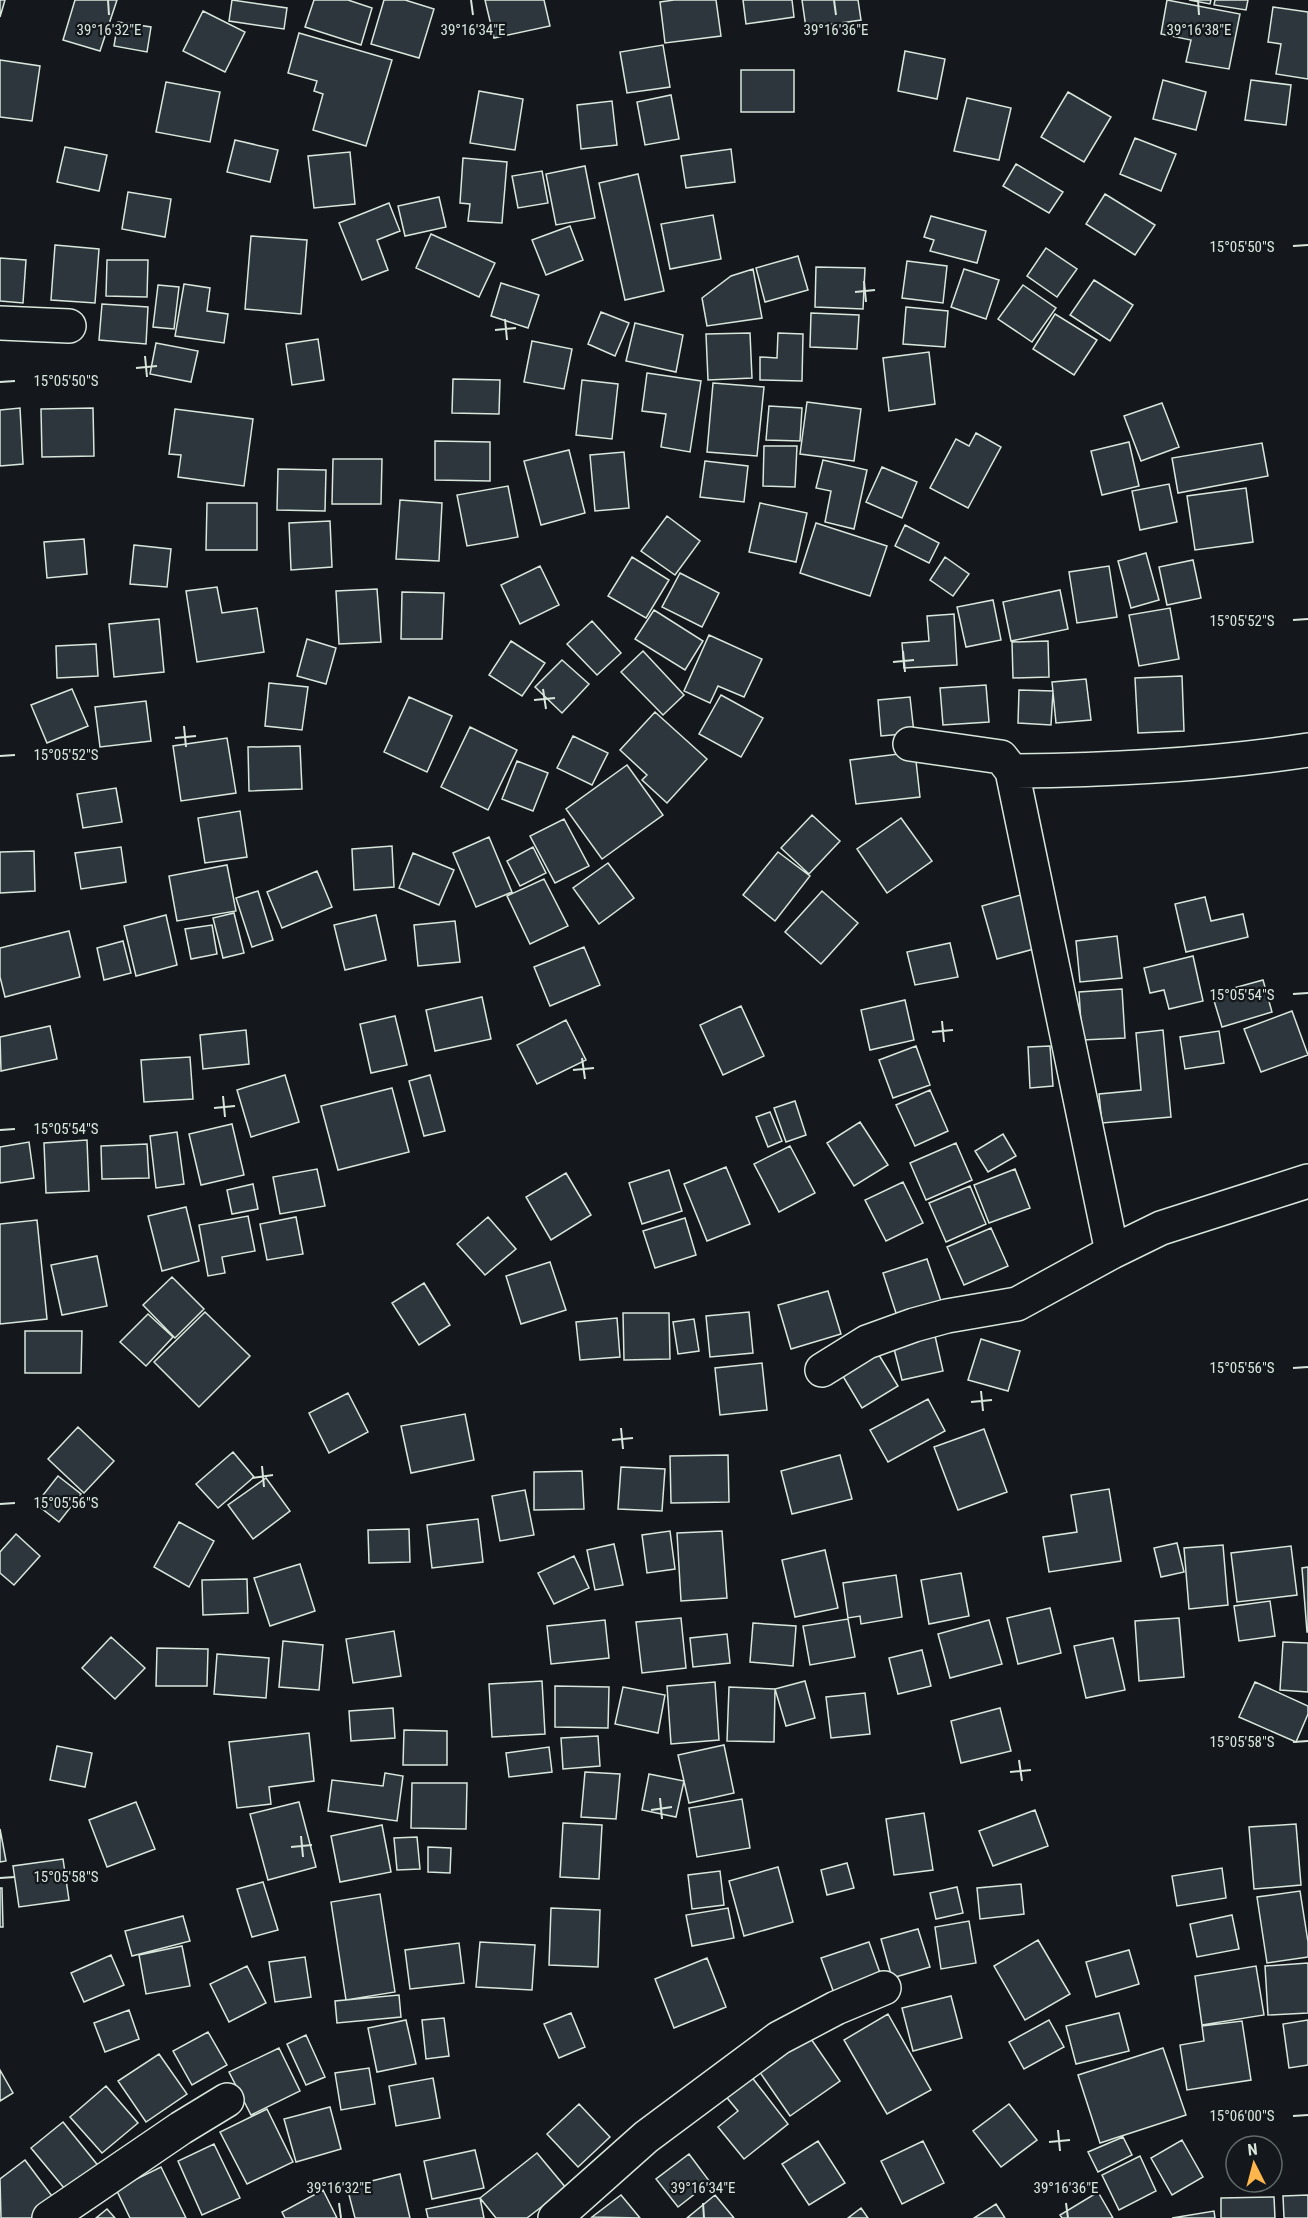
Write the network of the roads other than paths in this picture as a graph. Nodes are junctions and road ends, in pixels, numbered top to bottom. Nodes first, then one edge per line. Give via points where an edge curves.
1 (0, 322) edge
2 (69, 326) dead end
3 (910, 744) dead end
4 (1308, 750) edge
5 (1012, 771) junction
6 (1308, 1181) edge
7 (1112, 1252) junction
8 (822, 1370) dead end
9 (884, 1988) dead end
10 (227, 2100) dead end
11 (49, 2218) edge
12 (555, 2218) edge

1 - 2 street
3 - 5 street via 1001,757
4 - 5 street via 1116,770
5 - 7 street
6 - 7 street via 1161,1228
7 - 8 street via 1017,1304 914,1325 867,1342
9 - 12 street via 779,2038 646,2137
10 - 11 street

